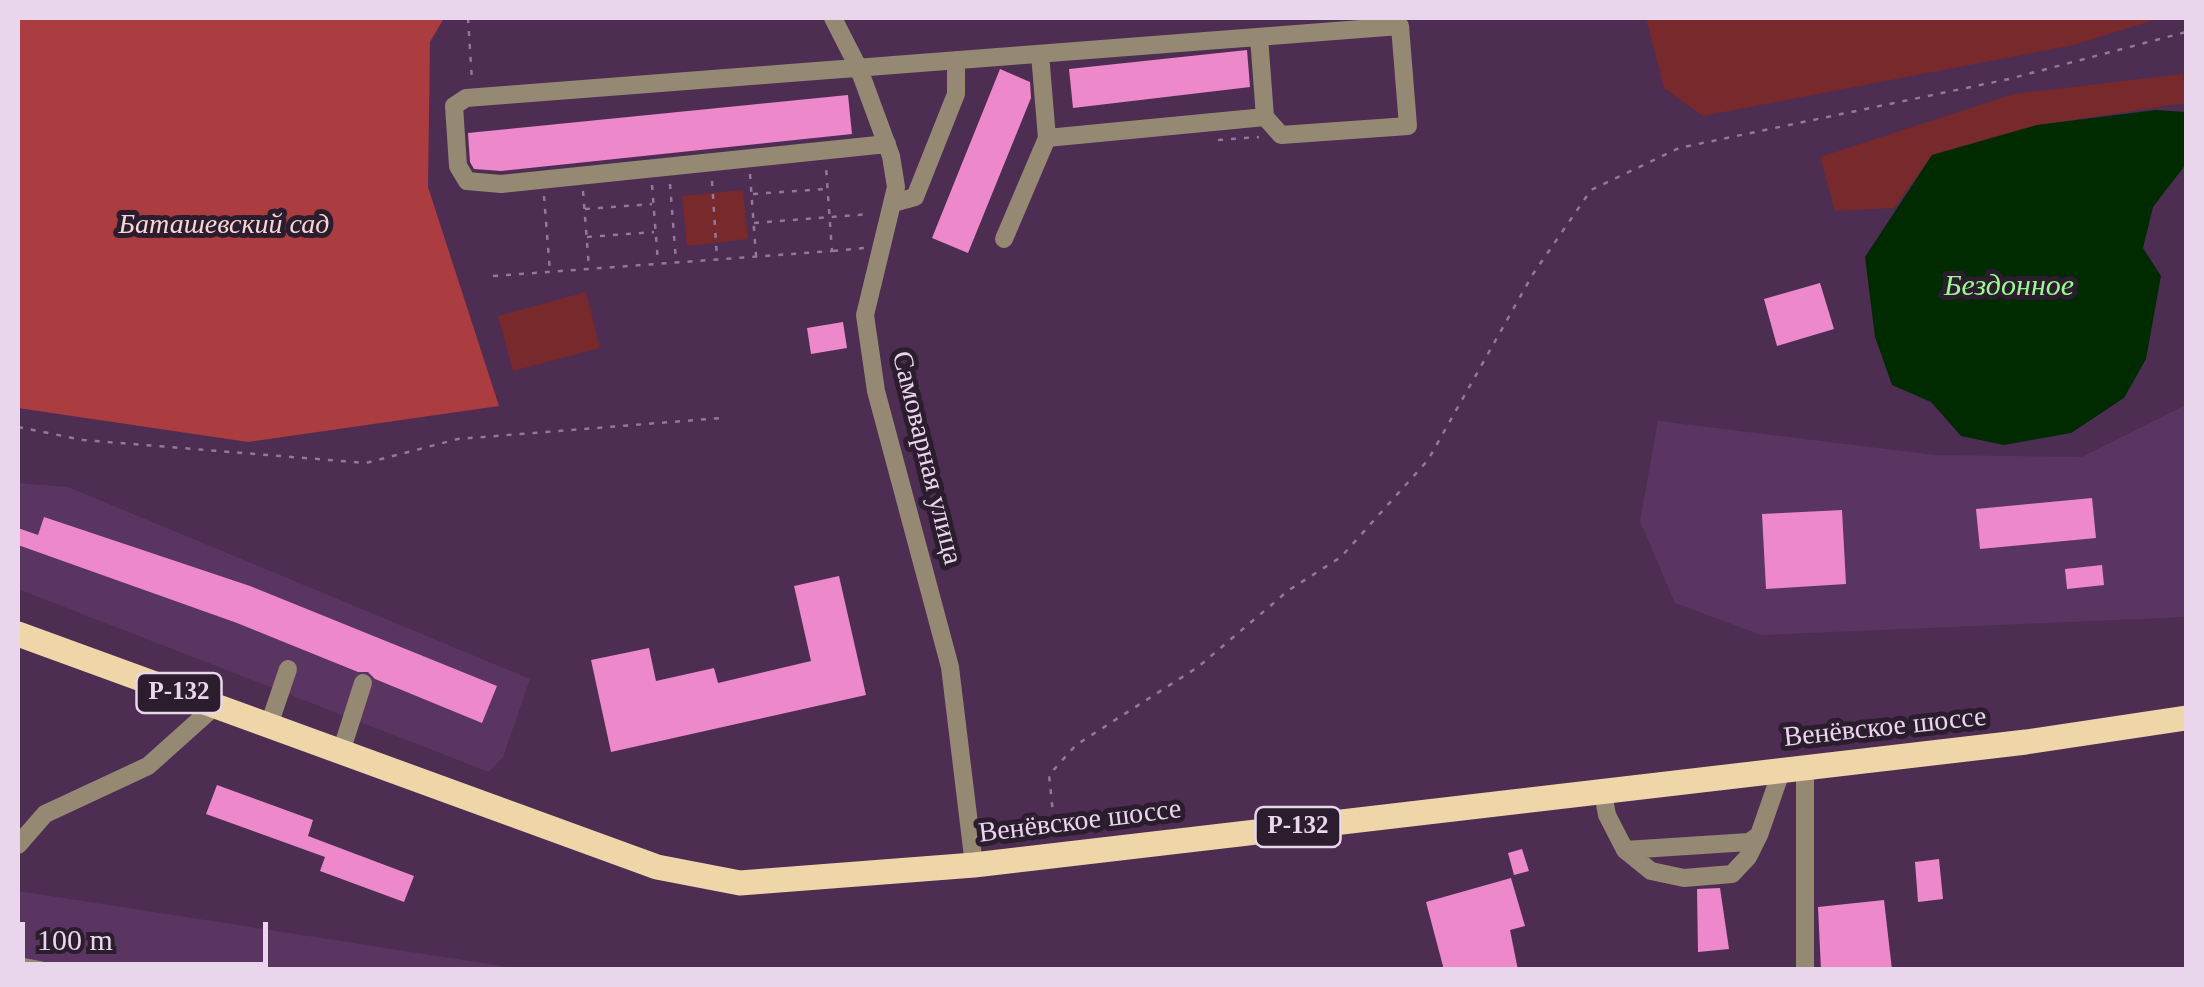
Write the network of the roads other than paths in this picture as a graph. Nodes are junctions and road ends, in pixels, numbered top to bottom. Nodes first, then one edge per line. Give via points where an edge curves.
1 (833, 18) edge
2 (1259, 37) junction
3 (1040, 54) junction
4 (956, 60) junction
5 (858, 69) junction
6 (1265, 117) junction
7 (1047, 138) junction
8 (887, 144) junction
9 (892, 208) junction
10 (1004, 239) dead end
11 (18, 634) edge
12 (288, 668) dead end
13 (363, 683) dead end
14 (215, 706) junction
15 (2186, 718) edge
16 (269, 725) junction
17 (341, 752) junction
18 (1794, 768) junction
19 (1603, 793) junction
20 (1759, 835) junction
21 (18, 845) edge
22 (1626, 850) junction
23 (974, 866) junction
24 (18, 966) edge
25 (40, 970) edge
26 (1804, 970) edge

1 - 5 street, Самоварная улица
2 - 3 street
2 - 6 street
2 - 6 street via 1400,26 1408,126 1281,135
3 - 4 street
3 - 7 street
4 - 5 street
4 - 9 street via 956,94 914,197
5 - 8 street, Самоварная улица
5 - 8 street via 472,98 454,106 458,166 467,181 543,179
6 - 7 street
7 - 10 street
8 - 9 street, Самоварная улица via 896,187
9 - 23 street, Самоварная улица via 865,314 876,392 950,667
11 - 14 main road, Венёвское шоссе / Р-132
12 - 16 street
13 - 17 street
14 - 16 main road, Венёвское шоссе / Р-132
14 - 21 street via 148,766 46,814
15 - 18 main road, Венёвское шоссе / Р-132
16 - 17 main road, Венёвское шоссе / Р-132
17 - 23 main road, Венёвское шоссе / Р-132 via 694,877 792,881
18 - 19 main road, Венёвское шоссе / Р-132
18 - 20 street
18 - 26 street
19 - 22 street
19 - 23 main road, Венёвское шоссе / Р-132
20 - 22 street via 1749,842
20 - 22 street via 1732,874 1684,878 1651,871
24 - 25 street

